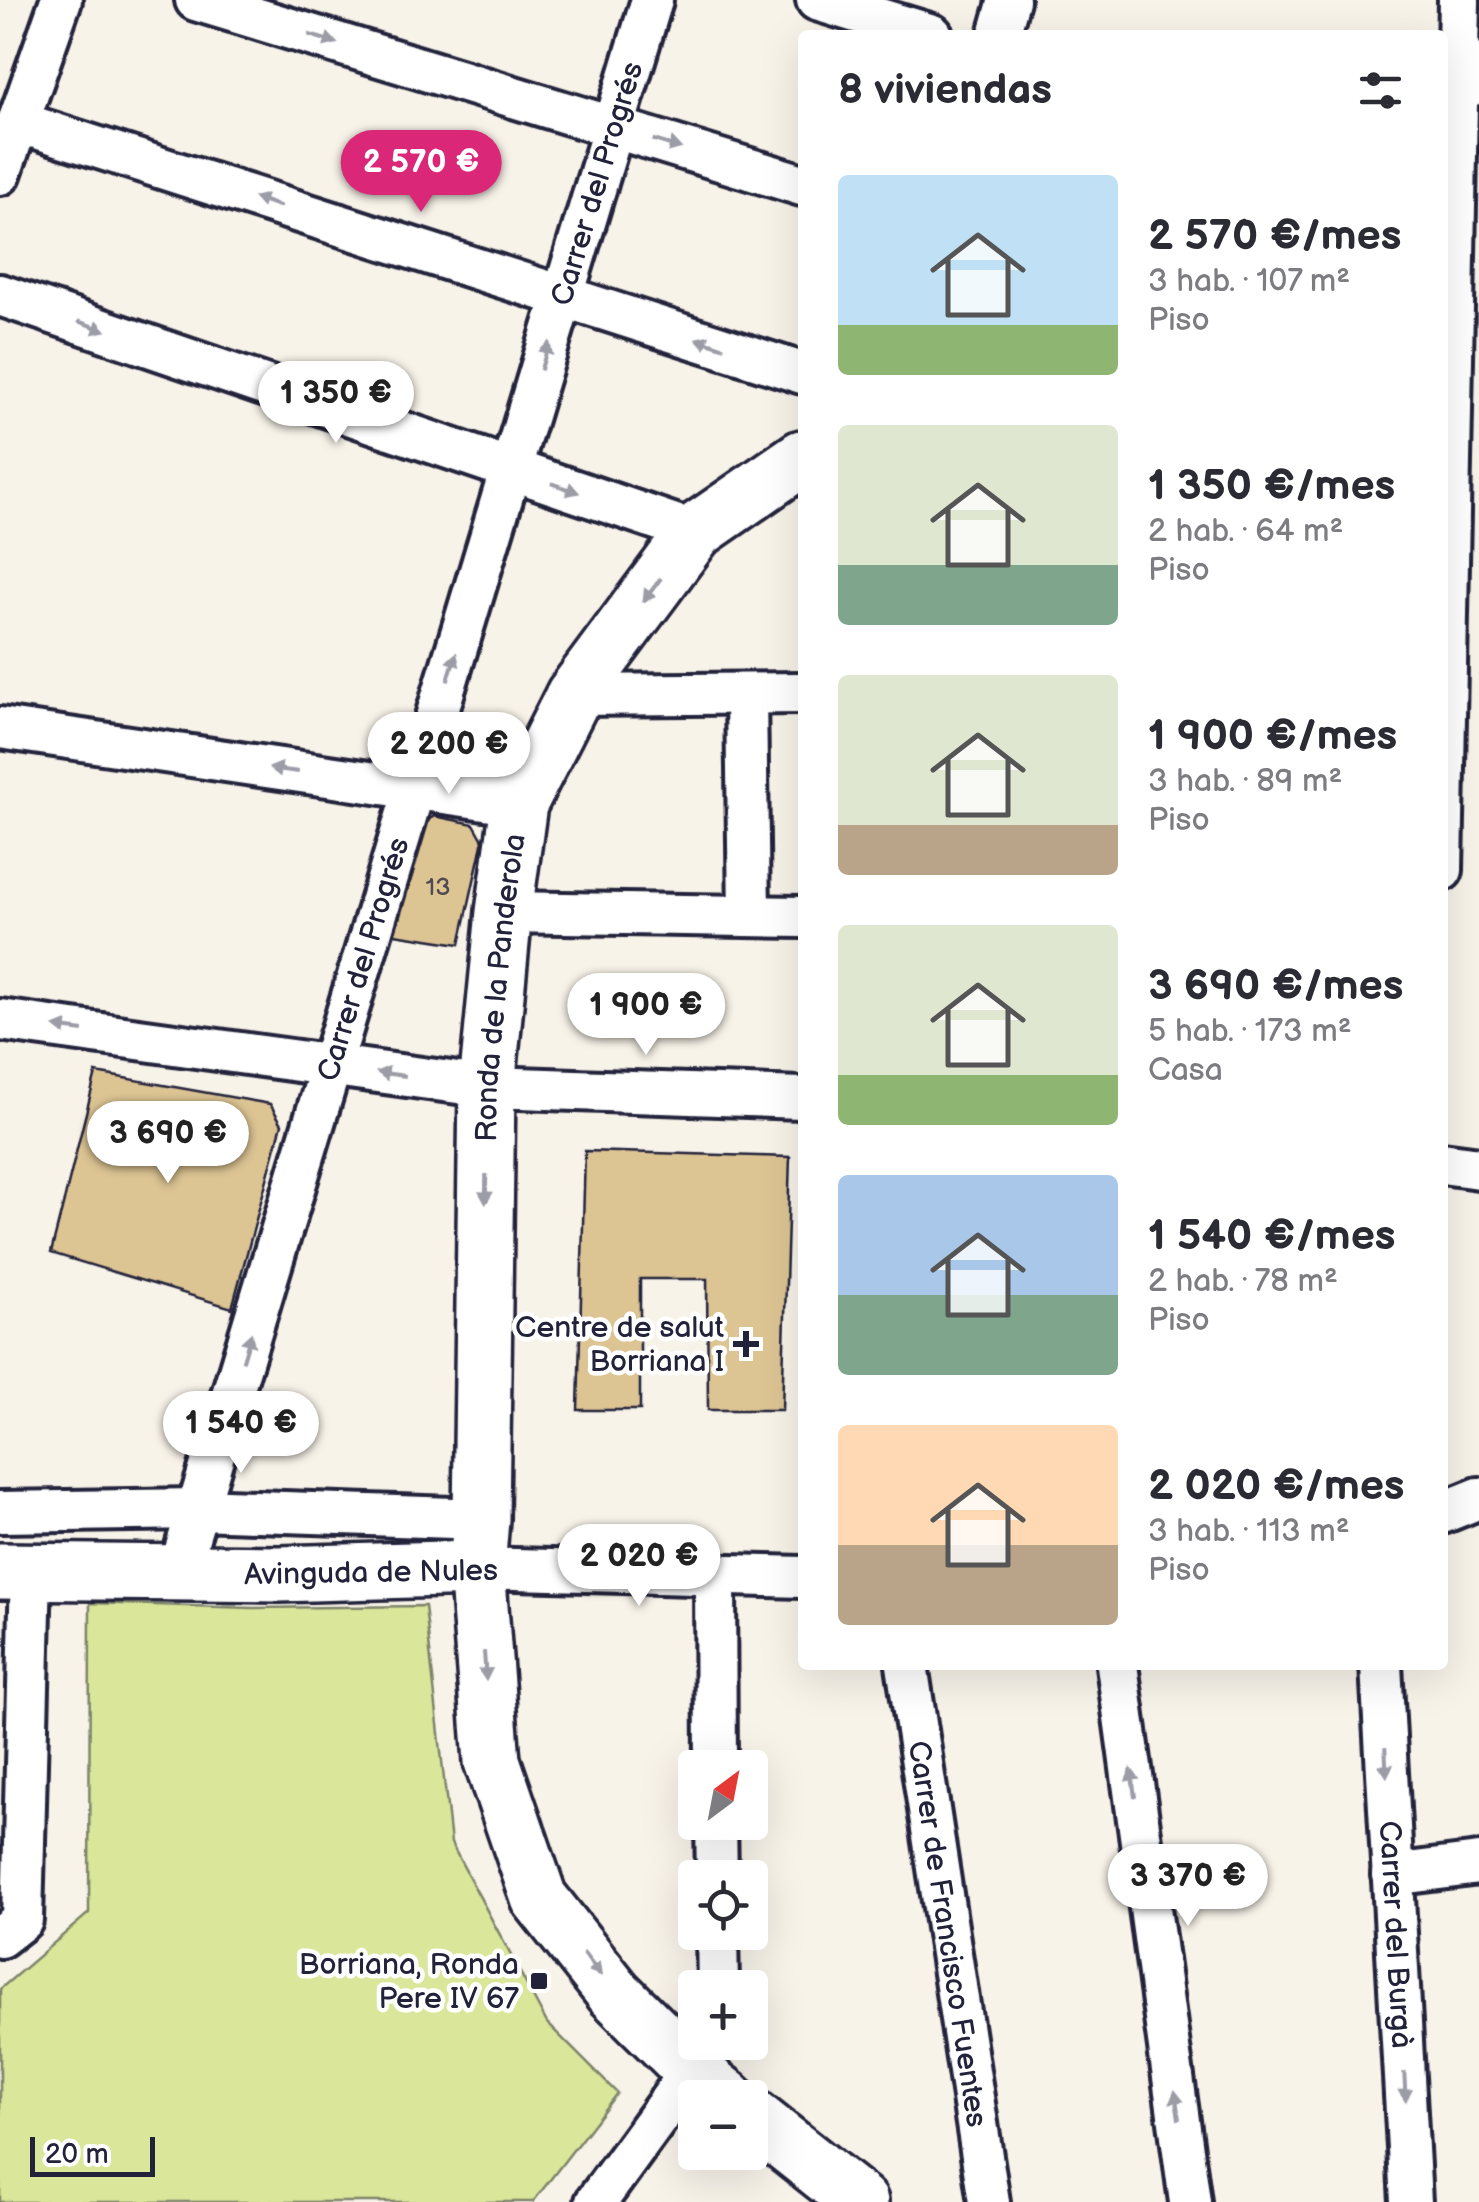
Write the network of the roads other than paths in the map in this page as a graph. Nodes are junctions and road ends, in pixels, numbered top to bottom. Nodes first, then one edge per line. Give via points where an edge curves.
1 (61, 0) edge
2 (196, 0) edge
3 (652, 0) edge
4 (817, 0) edge
5 (1010, 0) edge
6 (1459, 0) edge
7 (916, 30) edge
8 (1001, 30) edge
9 (1464, 88) edge
10 (18, 122) junction
11 (614, 128) junction
12 (0, 174) edge
13 (798, 184) edge
14 (0, 294) edge
15 (563, 297) junction
16 (1465, 354) edge
17 (798, 372) edge
18 (798, 461) edge
19 (1457, 466) edge
20 (511, 469) junction
21 (695, 532) junction
22 (1448, 622) edge
23 (746, 694) junction
24 (798, 694) edge
25 (574, 695) junction
26 (0, 728) edge
27 (415, 789) junction
28 (520, 804) junction
29 (504, 912) junction
30 (749, 916) junction
31 (798, 916) edge
32 (0, 1020) edge
33 (332, 1066) junction
34 (487, 1087) junction
35 (798, 1098) edge
36 (1448, 1163) edge
37 (1479, 1168) edge
38 (1479, 1498) edge
39 (198, 1510) junction
40 (1448, 1511) edge
41 (0, 1512) edge
42 (479, 1544) junction
43 (16, 1571) edge
44 (178, 1574) junction
45 (714, 1576) junction
46 (798, 1578) edge
47 (15, 1638) edge
48 (908, 1670) edge
49 (1118, 1670) edge
50 (1381, 1670) edge
51 (716, 1750) edge
52 (1479, 1864) edge
53 (1392, 1875) junction
54 (0, 1937) edge
55 (709, 2070) edge
56 (768, 2129) edge
57 (596, 2202) edge
58 (860, 2202) edge
59 (988, 2202) edge
60 (1190, 2202) edge
61 (1411, 2202) edge

1 - 10 street
2 -> 11 street
3 - 11 street, Carrer del Progrés
4 - 7 street
5 - 8 street
6 - 9 street
9 - 16 street
10 - 12 street
15 -> 10 street
11 -> 13 street
11 - 15 street, Carrer del Progrés
14 -> 20 street
17 -> 15 street
20 -> 15 street, Carrer del Progrés
16 - 19 street
18 - 21 street, Ronda de la Panderola
19 - 22 street
20 -> 21 street
27 -> 20 street, Carrer del Progrés
21 -> 25 street, Ronda de la Panderola
23 - 24 street
23 - 25 street
23 - 30 street
25 - 28 street, Ronda de la Panderola
27 -> 26 street
27 - 28 street
27 - 33 street, Carrer del Progrés
28 - 29 street, Ronda de la Panderola
29 - 30 street
29 - 34 street, Ronda de la Panderola
30 - 31 street
33 -> 32 street
34 -> 33 street
39 -> 33 street, Carrer del Progrés
34 - 35 street
34 -> 42 street, Ronda de la Panderola
36 - 37 street
38 - 40 street
39 - 41 street, Avinguda de Nules
39 - 42 street, Avinguda de Nules
39 - 44 street, Carrer del Progrés
42 - 44 street, Avinguda de Nules
42 - 45 street, Avinguda de Nules
42 -> 55 street, Ronda de la Panderola via 492,1762 539,1898 614,1993
43 - 44 street, Avinguda de Nules
43 - 47 street
45 - 46 street, Avinguda de Nules
45 - 51 street
47 - 54 street via 22,1920
48 - 59 street, Carrer de Francisco Fuentes
60 -> 49 street
50 -> 53 street, Carrer del Burgà
52 - 53 street
53 -> 61 street, Carrer del Burgà
55 - 57 street
56 - 58 street

